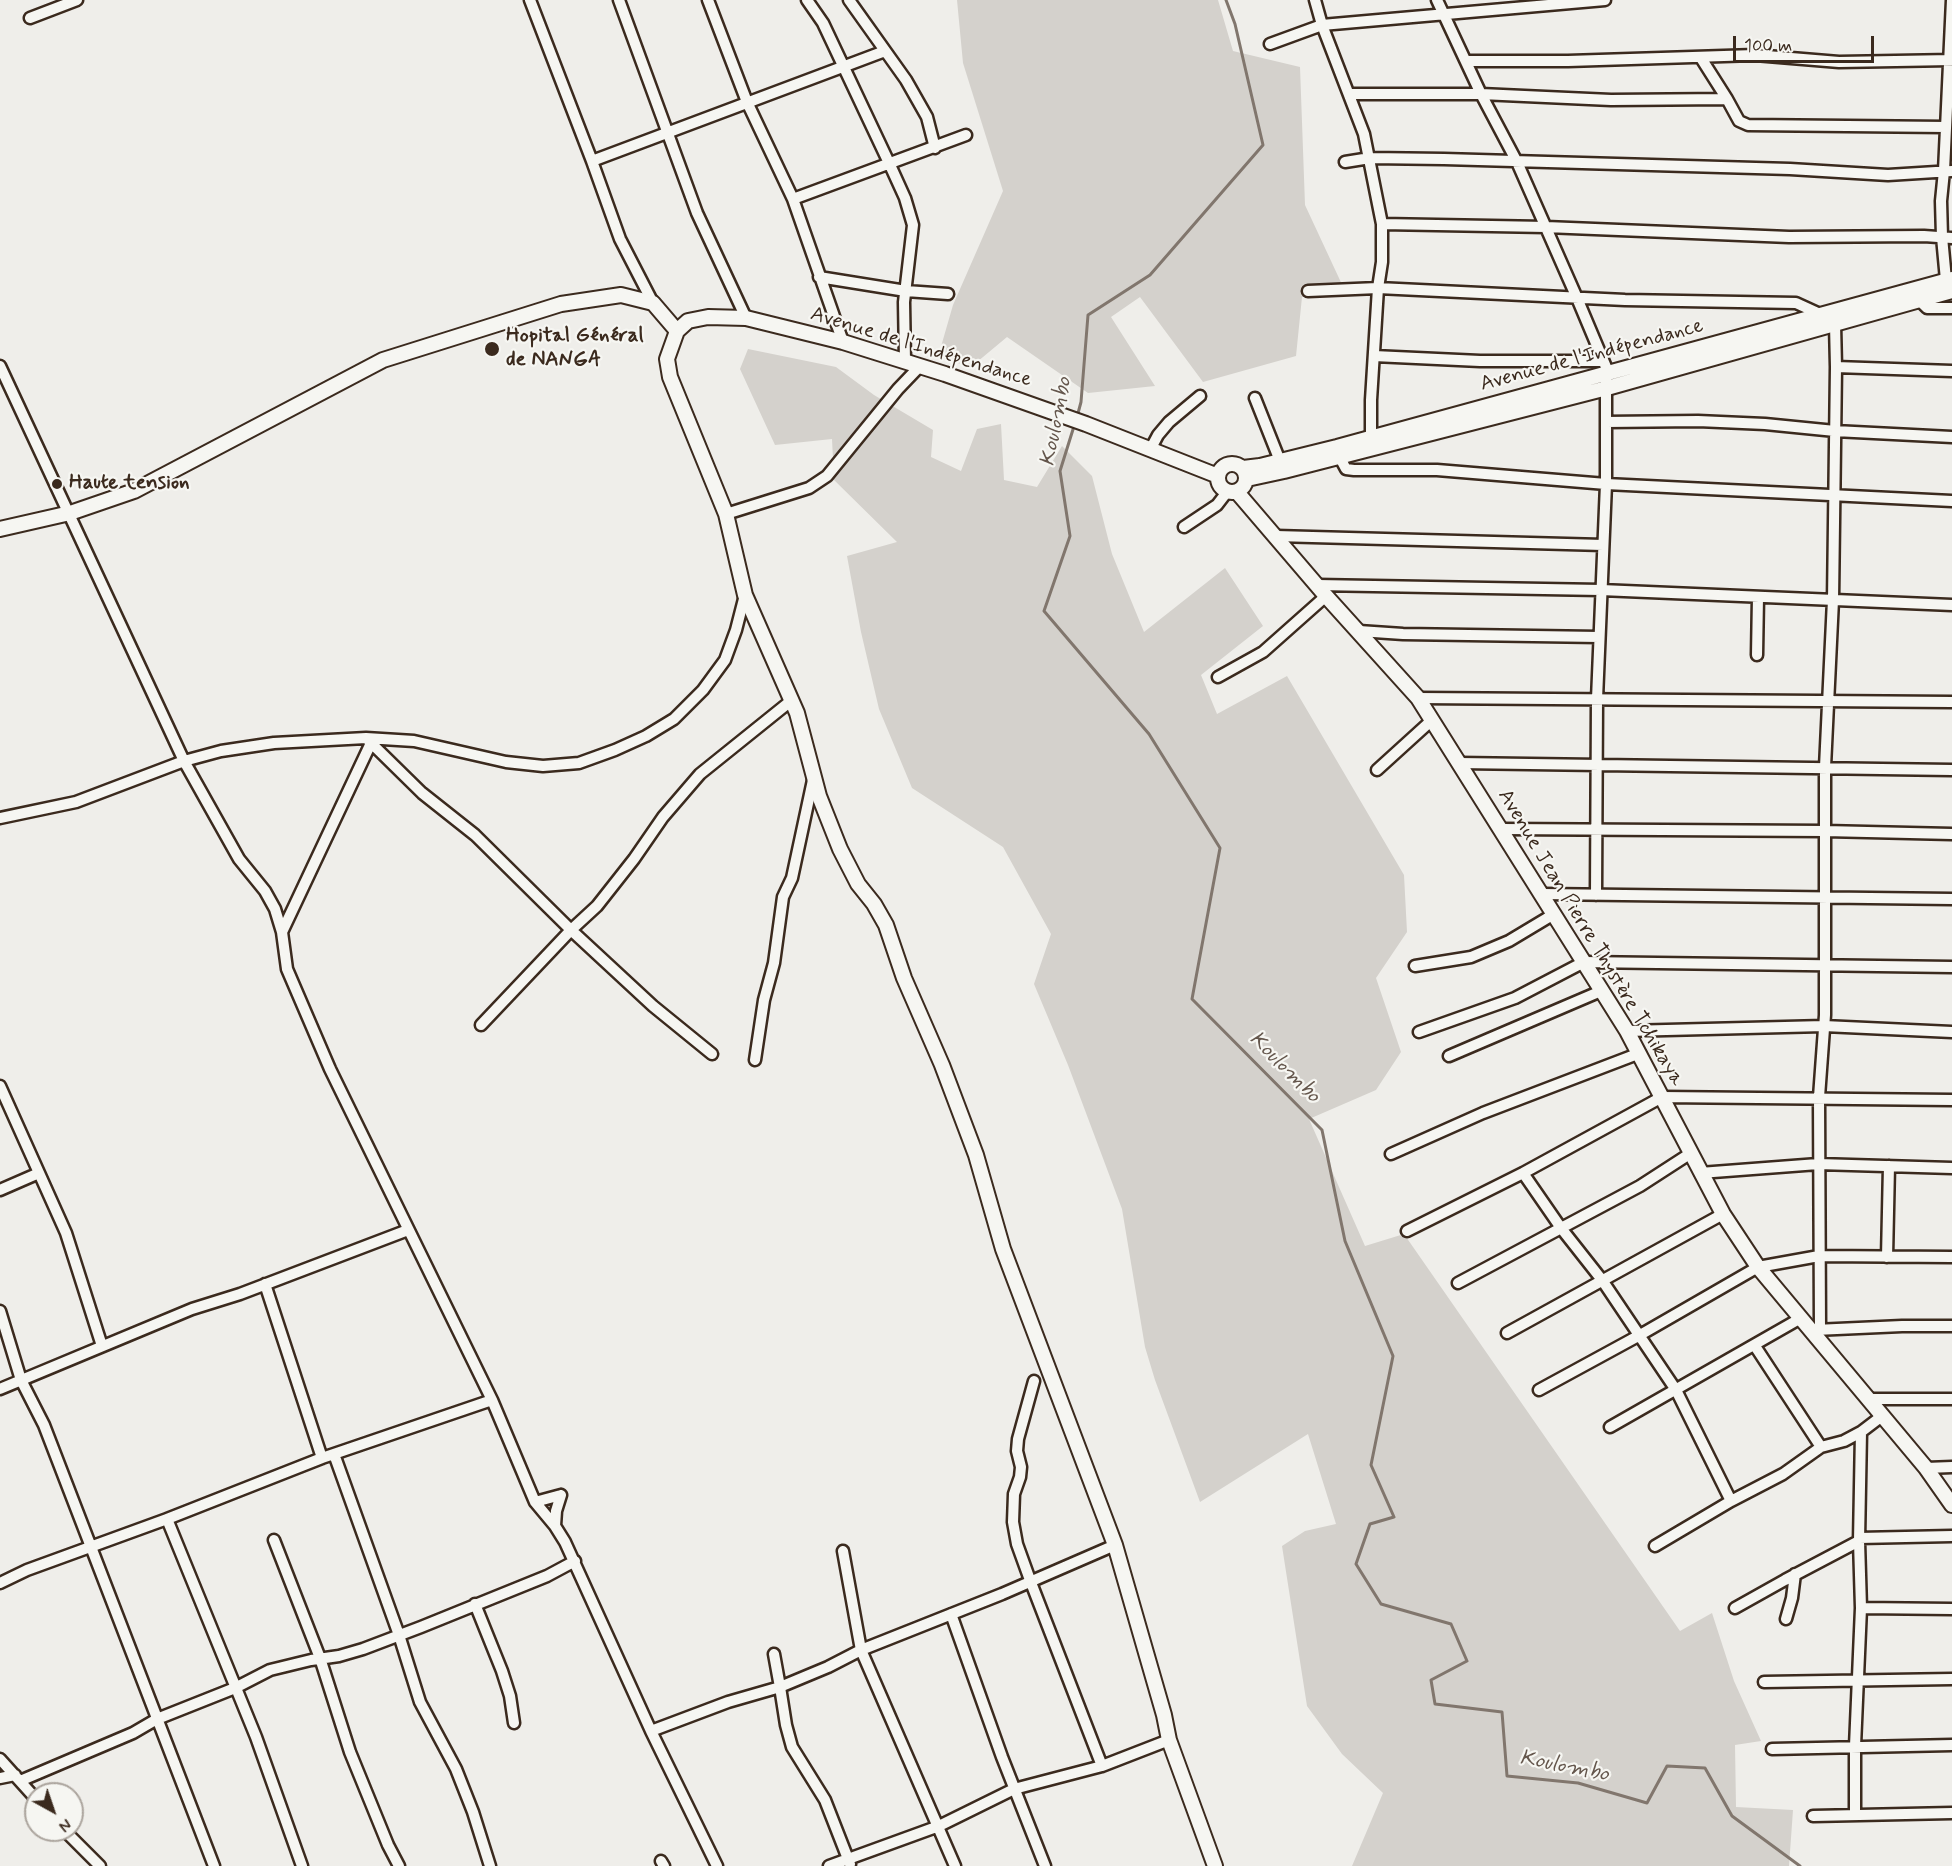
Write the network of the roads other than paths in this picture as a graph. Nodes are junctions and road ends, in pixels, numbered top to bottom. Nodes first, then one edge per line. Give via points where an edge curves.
1 (77, 0) edge
2 (530, 0) edge
3 (619, 0) edge
4 (708, 0) edge
5 (807, 0) edge
6 (849, 0) edge
7 (1314, 0) edge
8 (1437, 0) edge
9 (1605, 0) edge
10 (1952, 0) edge
11 (1443, 14) junction
12 (30, 18) dead end
13 (1322, 25) junction
14 (1270, 44) dead end
15 (885, 51) junction
16 (1701, 58) junction
17 (1951, 60) edge
18 (1466, 62) junction
19 (843, 65) junction
20 (1350, 94) junction
21 (1481, 94) junction
22 (1727, 99) junction
23 (747, 102) junction
24 (1946, 127) junction
25 (668, 133) junction
26 (966, 135) dead end
27 (935, 148) junction
28 (1370, 158) junction
29 (592, 161) junction
30 (1345, 162) dead end
31 (1517, 162) junction
32 (890, 165) junction
33 (1948, 171) edge
34 (793, 199) junction
35 (1382, 224) junction
36 (1546, 227) junction
37 (1947, 238) edge
38 (819, 277) junction
39 (1950, 283) edge
40 (1378, 288) junction
41 (906, 291) junction
42 (1308, 291) dead end
43 (948, 294) dead end
44 (1577, 297) junction
45 (1918, 299) junction
46 (652, 303) junction
47 (1952, 308) edge
48 (1820, 314) junction
49 (746, 318) junction
50 (1835, 324) junction
51 (677, 331) junction
52 (843, 342) junction
53 (1374, 357) junction
54 (905, 361) junction
55 (0, 366) edge
56 (920, 366) junction
57 (1836, 367) junction
58 (1952, 371) edge
59 (1606, 374) junction
60 (1200, 396) dead end
61 (1255, 398) dead end
62 (1606, 422) junction
63 (1836, 431) junction
64 (1952, 437) edge
65 (1371, 438) junction
66 (1150, 450) junction
67 (1339, 456) junction
68 (1280, 461) junction
69 (1245, 473) junction
70 (1218, 476) junction
71 (1606, 484) junction
72 (1232, 492) junction
73 (1835, 495) junction
74 (1952, 501) edge
75 (70, 513) junction
76 (726, 514) junction
77 (1184, 527) dead end
78 (0, 529) edge
79 (1276, 536) junction
80 (1603, 546) junction
81 (1601, 590) junction
82 (1321, 591) junction
83 (745, 595) junction
84 (1758, 597) junction
85 (1833, 600) junction
86 (1952, 605) edge
87 (1359, 631) junction
88 (1599, 637) junction
89 (1757, 655) dead end
90 (1218, 677) dead end
91 (1418, 698) junction
92 (1597, 699) junction
93 (792, 700) junction
94 (1828, 700) junction
95 (1952, 702) edge
96 (1432, 720) junction
97 (368, 740) junction
98 (184, 761) junction
99 (1459, 764) junction
100 (1596, 764) junction
101 (1825, 767) junction
102 (1377, 770) dead end
103 (1952, 771) edge
104 (814, 777) junction
105 (0, 818) edge
106 (1501, 829) junction
107 (1598, 829) junction
108 (1825, 831) junction
109 (1952, 834) edge
110 (1542, 894) junction
111 (1596, 895) junction
112 (1825, 897) junction
113 (1952, 899) edge
114 (1554, 914) junction
115 (572, 930) junction
116 (282, 932) junction
117 (1584, 962) junction
118 (1825, 965) junction
119 (1415, 966) dead end
120 (1952, 967) edge
121 (1601, 991) junction
122 (481, 1025) dead end
123 (1824, 1026) junction
124 (1627, 1031) junction
125 (1419, 1032) dead end
126 (1952, 1032) edge
127 (1640, 1053) junction
128 (712, 1054) dead end
129 (1449, 1056) dead end
130 (755, 1060) dead end
131 (0, 1086) edge
132 (1662, 1097) junction
133 (1819, 1097) junction
134 (1952, 1100) edge
135 (1691, 1153) junction
136 (1391, 1154) dead end
137 (1818, 1164) junction
138 (1889, 1166) junction
139 (1952, 1168) edge
140 (39, 1173) junction
141 (1523, 1173) junction
142 (1700, 1173) junction
143 (0, 1190) edge
144 (1723, 1214) junction
145 (1561, 1228) junction
146 (408, 1230) junction
147 (1407, 1230) dead end
148 (1819, 1256) junction
149 (1887, 1257) junction
150 (1952, 1257) edge
151 (1758, 1267) junction
152 (1602, 1280) junction
153 (1458, 1283) dead end
154 (265, 1284) junction
155 (0, 1311) edge
156 (1801, 1318) junction
157 (1952, 1326) edge
158 (1816, 1330) junction
159 (1507, 1333) dead end
160 (1640, 1335) junction
161 (102, 1346) junction
162 (1755, 1346) junction
163 (21, 1380) junction
164 (1034, 1381) dead end
165 (0, 1389) edge
166 (1539, 1390) dead end
167 (1676, 1390) junction
168 (1869, 1399) junction
169 (1952, 1399) edge
170 (492, 1400) junction
171 (1882, 1416) junction
172 (1610, 1427) dead end
173 (1861, 1432) junction
174 (1821, 1447) junction
175 (334, 1454) junction
176 (322, 1458) junction
177 (1952, 1467) edge
178 (1926, 1468) junction
179 (1731, 1501) junction
180 (535, 1502) junction
181 (1952, 1505) edge
182 (167, 1519) junction
183 (555, 1526) junction
184 (1952, 1536) edge
185 (1859, 1539) junction
186 (274, 1540) dead end
187 (1114, 1545) junction
188 (90, 1546) junction
189 (1655, 1546) dead end
190 (843, 1551) dead end
191 (574, 1562) junction
192 (1795, 1574) junction
193 (1030, 1580) junction
194 (0, 1583) edge
195 (475, 1605) junction
196 (1735, 1608) dead end
197 (1861, 1608) junction
198 (1952, 1609) edge
199 (951, 1614) junction
200 (1786, 1619) dead end
201 (399, 1635) junction
202 (861, 1650) junction
203 (774, 1654) dead end
204 (320, 1658) junction
205 (1952, 1679) edge
206 (1857, 1681) junction
207 (1764, 1682) dead end
208 (780, 1687) junction
209 (235, 1688) junction
210 (157, 1719) junction
211 (514, 1723) dead end
212 (651, 1731) junction
213 (1169, 1740) junction
214 (1952, 1745) edge
215 (1855, 1746) junction
216 (1772, 1749) dead end
217 (0, 1759) edge
218 (1102, 1766) junction
219 (0, 1778) edge
220 (18, 1778) junction
221 (24, 1785) edge
222 (1014, 1788) junction
223 (1952, 1813) edge
224 (1855, 1814) junction
225 (1813, 1816) dead end
226 (939, 1827) junction
227 (76, 1842) edge
228 (849, 1863) edge
229 (100, 1866) edge
230 (214, 1866) edge
231 (301, 1866) edge
232 (399, 1866) edge
233 (490, 1866) edge
234 (717, 1866) edge
235 (829, 1866) edge
236 (955, 1866) edge
237 (1045, 1866) edge
238 (1215, 1866) edge

1 - 12 street
2 - 29 street
3 - 25 street
4 - 23 street
5 - 19 street
6 - 15 street
7 - 13 street
8 - 11 street
9 - 11 street
10 - 17 street
11 - 13 street
11 - 18 street
13 - 14 street
13 - 20 street
15 - 19 street
15 - 27 street via 927,117
16 - 17 street
16 - 18 street
16 - 22 street
17 - 24 street
18 - 21 street
19 - 23 street
19 - 32 street
20 - 21 street
20 - 28 street
21 - 22 street via 1611,100
21 - 31 street
22 - 24 street via 1739,121 1748,125
23 - 25 street
23 - 34 street
24 - 33 street
25 - 29 street
25 - 49 street via 697,213
26 - 27 street
27 - 32 street
28 - 30 street
28 - 31 street
28 - 35 street
29 - 46 street via 620,239
31 - 33 street via 1888,175
31 - 36 street
32 - 34 street
32 - 41 street via 913,225
33 - 37 street via 1941,201
34 - 38 street
35 - 36 street
35 - 40 street
36 - 37 street via 1789,237
36 - 44 street
37 - 39 street
38 - 41 street
38 - 52 street
39 - 45 street, Avenue de l'Indépendance
39 - 48 street, Avenue de l'Indépendance
40 - 42 street
40 - 44 street
40 - 53 street
41 - 43 street
41 - 54 street
44 - 48 street via 1796,303
44 - 59 street
45 - 47 street via 1927,308
45 - 50 street, Avenue de l'Indépendance
46 - 51 street
46 - 75 street via 621,295 561,304 383,360 134,491
48 - 59 street, Avenue de l'Indépendance
49 - 51 street, Avenue de l'Indépendance via 687,321
49 - 52 street, Avenue de l'Indépendance
50 - 57 street
50 - 59 street, Avenue de l'Indépendance
51 - 76 street via 667,359 670,377
52 - 54 street, Avenue de l'Indépendance
53 - 59 street via 1480,361
53 - 65 street
54 - 56 street, Avenue de l'Indépendance
55 - 75 street
56 - 66 street, Avenue de l'Indépendance
56 - 76 street via 827,476 809,488
57 - 58 street
57 - 63 street
59 - 62 street
59 - 65 street, Avenue de l'Indépendance
59 - 67 street, Avenue de l'Indépendance
60 - 66 street via 1168,422
61 - 68 street
62 - 63 street via 1698,421
62 - 71 street
63 - 64 street
63 - 73 street
65 - 68 street, Avenue de l'Indépendance
66 - 70 street, Avenue de l'Indépendance
67 - 69 street, Avenue de l'Indépendance
67 - 71 street via 1346,469 1354,470 1437,470
68 - 69 street, Avenue de l'Indépendance
69 - 70 street via 1236,464 1221,469
69 - 72 street via 1245,485
70 - 72 street via 1220,486
71 - 73 street
71 - 80 street
72 - 77 street
72 - 79 street, Avenue Jean Pierre Thystère Tchikaya
73 - 74 street
73 - 85 street
75 - 78 street
75 - 98 street
76 - 83 street
79 - 80 street
79 - 82 street, Avenue Jean Pierre Thystère Tchikaya
80 - 81 street
81 - 82 street
81 - 84 street
81 - 88 street
82 - 87 street, Avenue Jean Pierre Thystère Tchikaya
82 - 90 street via 1263,652
83 - 93 street
83 - 97 street via 725,660 703,690 674,719 615,750 579,763 543,766 506,762 414,741
84 - 85 street
84 - 89 street
85 - 86 street
85 - 94 street
87 - 88 street
87 - 91 street, Avenue Jean Pierre Thystère Tchikaya
88 - 92 street
91 - 92 street
91 - 96 street, Avenue Jean Pierre Thystère Tchikaya
92 - 94 street
92 - 100 street
93 - 104 street
93 - 115 street via 700,774 597,906
94 - 95 street
94 - 101 street
96 - 99 street, Avenue Jean Pierre Thystère Tchikaya
96 - 102 street
97 - 98 street via 274,743
97 - 115 street via 422,793 475,835
97 - 116 street
98 - 105 street via 76,802
98 - 116 street via 239,859 265,891
99 - 100 street
99 - 106 street, Avenue Jean Pierre Thystère Tchikaya
100 - 101 street
100 - 107 street
101 - 103 street
101 - 108 street
104 - 130 street via 792,878 783,897
104 - 187 street via 840,849 886,925 942,1065 976,1155 1003,1249
106 - 107 street
106 - 110 street, Avenue Jean Pierre Thystère Tchikaya
107 - 108 street
107 - 111 street
108 - 109 street
108 - 112 street
110 - 111 street
110 - 114 street, Avenue Jean Pierre Thystère Tchikaya
111 - 112 street
112 - 113 street
112 - 118 street
114 - 117 street, Avenue Jean Pierre Thystère Tchikaya
114 - 119 street via 1471,957
115 - 122 street
115 - 128 street via 653,1006
116 - 146 street via 287,969 294,987
117 - 118 street
117 - 121 street, Avenue Jean Pierre Thystère Tchikaya
117 - 125 street via 1515,998
118 - 120 street
118 - 123 street
121 - 124 street, Avenue Jean Pierre Thystère Tchikaya
121 - 129 street
123 - 124 street
123 - 126 street
123 - 133 street
124 - 127 street, Avenue Jean Pierre Thystère Tchikaya
127 - 132 street, Avenue Jean Pierre Thystère Tchikaya
127 - 136 street via 1483,1113
131 - 140 street
132 - 133 street
132 - 135 street, Avenue Jean Pierre Thystère Tchikaya
132 - 141 street
133 - 134 street
133 - 137 street
135 - 142 street, Avenue Jean Pierre Thystère Tchikaya
135 - 145 street via 1640,1186
137 - 138 street
137 - 142 street
137 - 148 street
138 - 139 street
138 - 149 street
140 - 143 street
140 - 161 street via 66,1233
141 - 145 street
141 - 147 street
142 - 144 street, Avenue Jean Pierre Thystère Tchikaya
144 - 151 street, Avenue Jean Pierre Thystère Tchikaya
144 - 152 street
145 - 152 street
145 - 153 street
146 - 154 street
146 - 170 street
148 - 149 street
148 - 151 street
148 - 158 street
149 - 150 street
151 - 156 street, Avenue Jean Pierre Thystère Tchikaya
151 - 160 street
152 - 159 street
152 - 160 street
154 - 161 street
154 - 176 street
155 - 163 street
156 - 158 street, Avenue Jean Pierre Thystère Tchikaya
156 - 162 street
157 - 158 street
158 - 168 street, Avenue Jean Pierre Thystère Tchikaya
160 - 166 street
160 - 167 street
161 - 163 street
162 - 167 street
162 - 174 street
163 - 165 street
163 - 188 street via 44,1425
164 - 193 street via 1018,1438 1021,1467 1014,1494 1013,1522
167 - 172 street
167 - 179 street
168 - 169 street
168 - 171 street, Avenue Jean Pierre Thystère Tchikaya
170 - 175 street
170 - 180 street
171 - 173 street
171 - 178 street, Avenue Jean Pierre Thystère Tchikaya
173 - 174 street
173 - 185 street
174 - 179 street via 1783,1474
175 - 176 street
175 - 201 street
176 - 182 street
177 - 178 street
178 - 181 street, Avenue Jean Pierre Thystère Tchikaya
179 - 189 street
180 - 183 street
180 - 183 street via 561,1495
182 - 188 street
182 - 209 street
183 - 191 street
184 - 185 street
185 - 192 street
185 - 197 street
186 - 204 street
187 - 193 street
187 - 213 street
188 - 194 street
188 - 210 street
190 - 202 street
191 - 195 street
191 - 212 street
192 - 196 street
192 - 200 street
193 - 199 street
193 - 218 street
195 - 201 street
195 - 211 street via 502,1671
197 - 198 street
197 - 206 street
199 - 202 street
199 - 222 street
201 - 204 street via 351,1653
201 - 233 street via 420,1702 456,1769
202 - 208 street
202 - 226 street
203 - 208 street
204 - 209 street via 270,1670
204 - 232 street via 350,1752
205 - 206 street
206 - 207 street
206 - 215 street
208 - 212 street
208 - 228 street via 792,1747 825,1800
209 - 210 street
209 - 231 street
210 - 220 street via 133,1733
210 - 230 street
212 - 234 street
213 - 218 street
213 - 238 street
214 - 215 street
215 - 216 street
215 - 224 street
217 - 220 street
218 - 222 street
219 - 220 street
220 - 221 street
222 - 226 street
222 - 237 street
223 - 224 street
224 - 225 street
226 - 228 street
226 - 236 street
227 - 229 street
228 - 235 street

